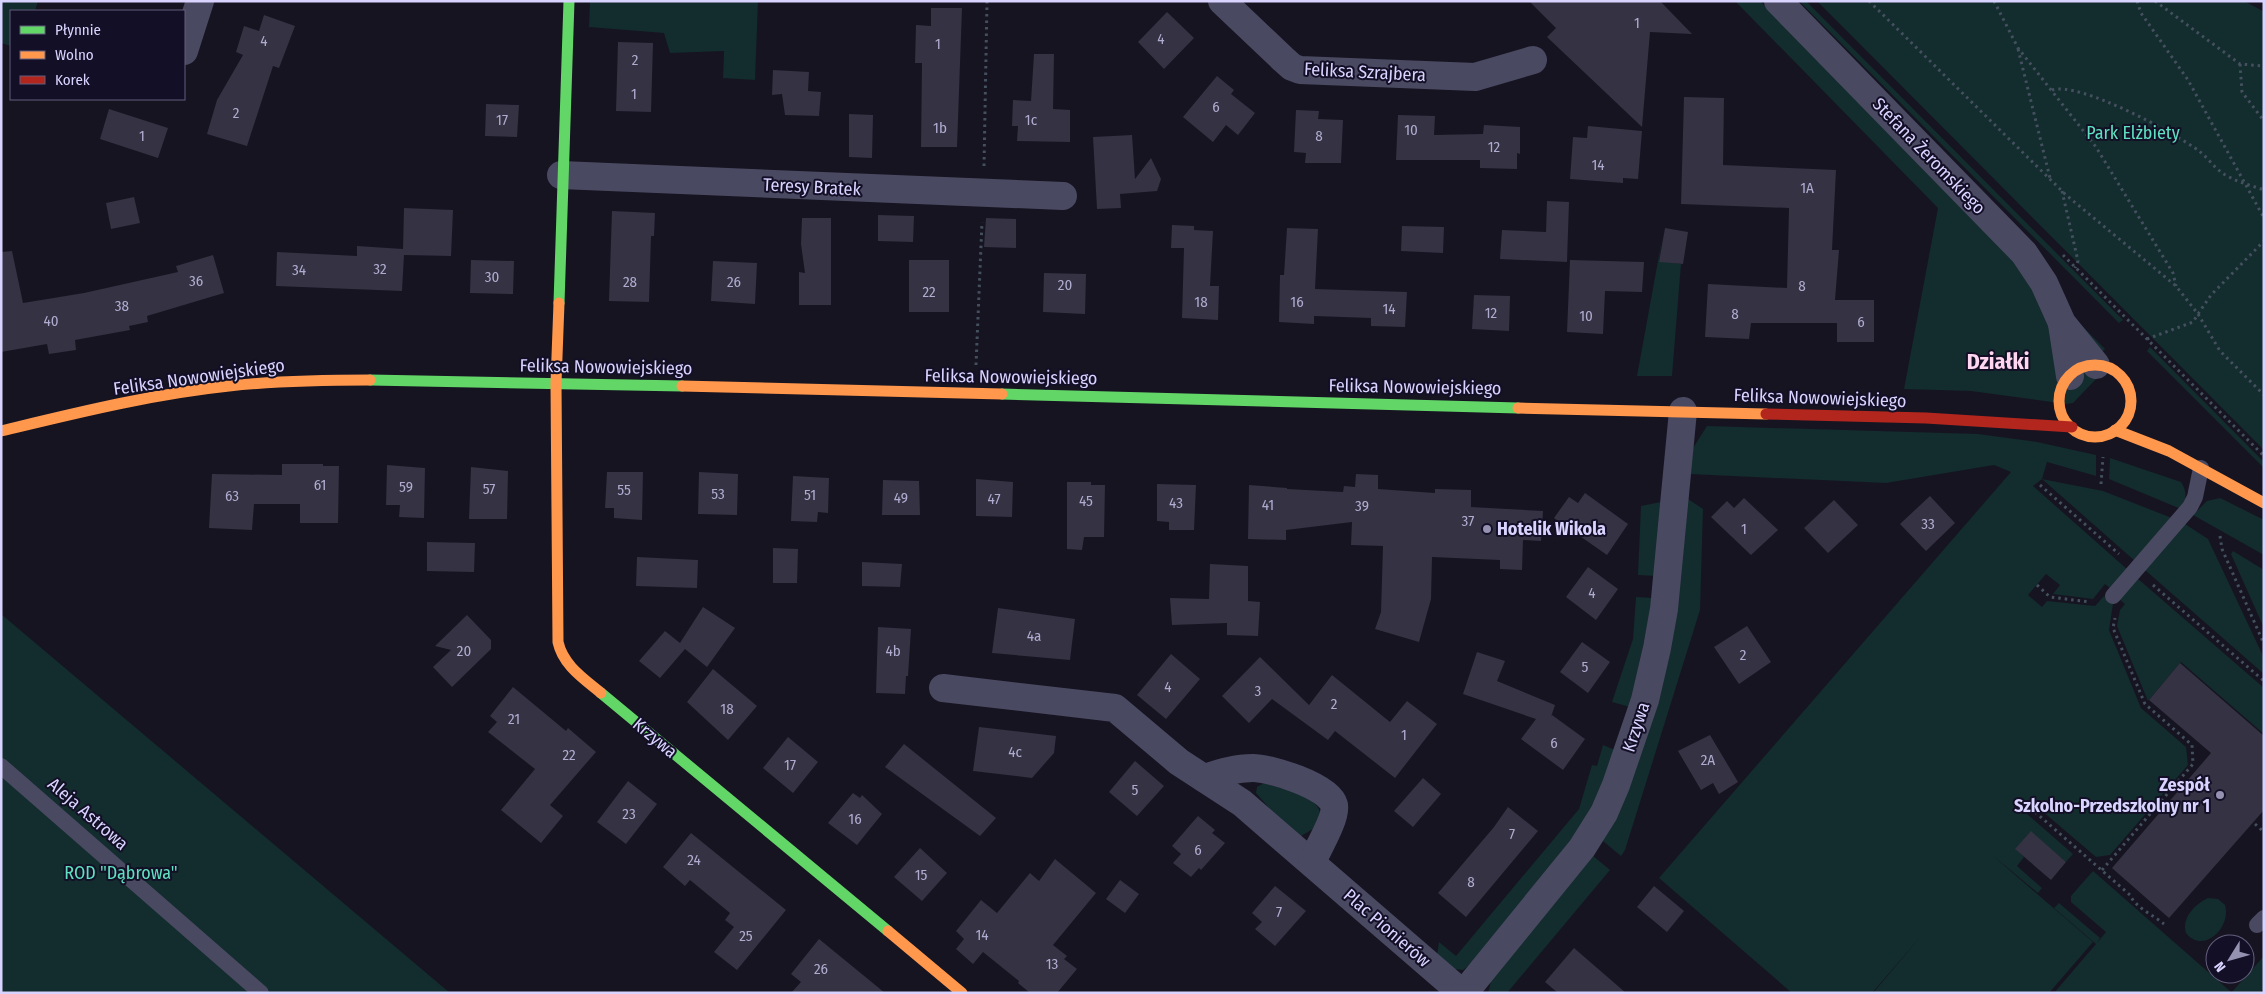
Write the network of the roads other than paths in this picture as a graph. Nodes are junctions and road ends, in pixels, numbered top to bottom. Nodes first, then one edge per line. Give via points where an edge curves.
1 (200, 1) edge
2 (569, 1) edge
3 (1222, 1) edge
4 (1778, 1) edge
5 (185, 48) edge
6 (1533, 60) dead end
7 (562, 176) junction
8 (1063, 196) dead end
9 (2062, 323) junction
10 (2096, 365) junction
11 (556, 383) junction
12 (2065, 387) junction
13 (2047, 407) dead end
14 (1683, 411) junction
15 (2035, 415) dead end
16 (2023, 422) junction
17 (2072, 427) junction
18 (2115, 430) junction
19 (2150, 430) dead end
20 (1, 431) edge
21 (2169, 451) junction
22 (2201, 468) junction
23 (2264, 503) edge
24 (2113, 596) road end
25 (943, 688) dead end
26 (1, 766) edge
27 (1204, 778) junction
28 (1312, 862) junction
29 (250, 989) edge
30 (962, 993) edge
31 (1463, 993) edge

1 - 5 street
2 - 7 street
3 - 6 street, Feliksa Szrajbera via 1292,67 1300,70 1475,77
4 - 9 street, Stefana Żeromskiego via 2024,253 2044,283
7 - 8 street, Teresy Bratek
7 - 11 street
9 - 10 street, Stefana Żeromskiego
9 - 12 street, Stefana Żeromskiego
10 - 12 street via 2078,370
10 - 18 street via 2113,369 2130,390 2133,412
11 - 14 street, Feliksa Nowowiejskiego
11 - 20 street, Feliksa Nowowiejskiego via 344,380 260,383 165,396
11 - 30 street, Krzywa via 558,642 565,662
12 - 13 street
12 - 17 street via 2062,414
14 - 16 street, Feliksa Nowowiejskiego
14 - 31 street, Krzywa via 1664,609 1645,700 1616,785 1604,813 1582,848
15 - 16 street
16 - 17 street, Feliksa Nowowiejskiego
17 - 18 street via 2088,436
18 - 21 street
19 - 21 street
21 - 22 street
22 - 23 street
22 - 24 lane via 2190,507
25 - 27 street, Plac Pionierów via 1115,708 1179,762
26 - 29 lane, Aleja Astrowa
27 - 28 street, Plac Pionierów via 1242,804
27 - 28 street via 1234,769 1256,768 1312,784 1327,794 1334,806 1332,820
28 - 31 street, Plac Pionierów

